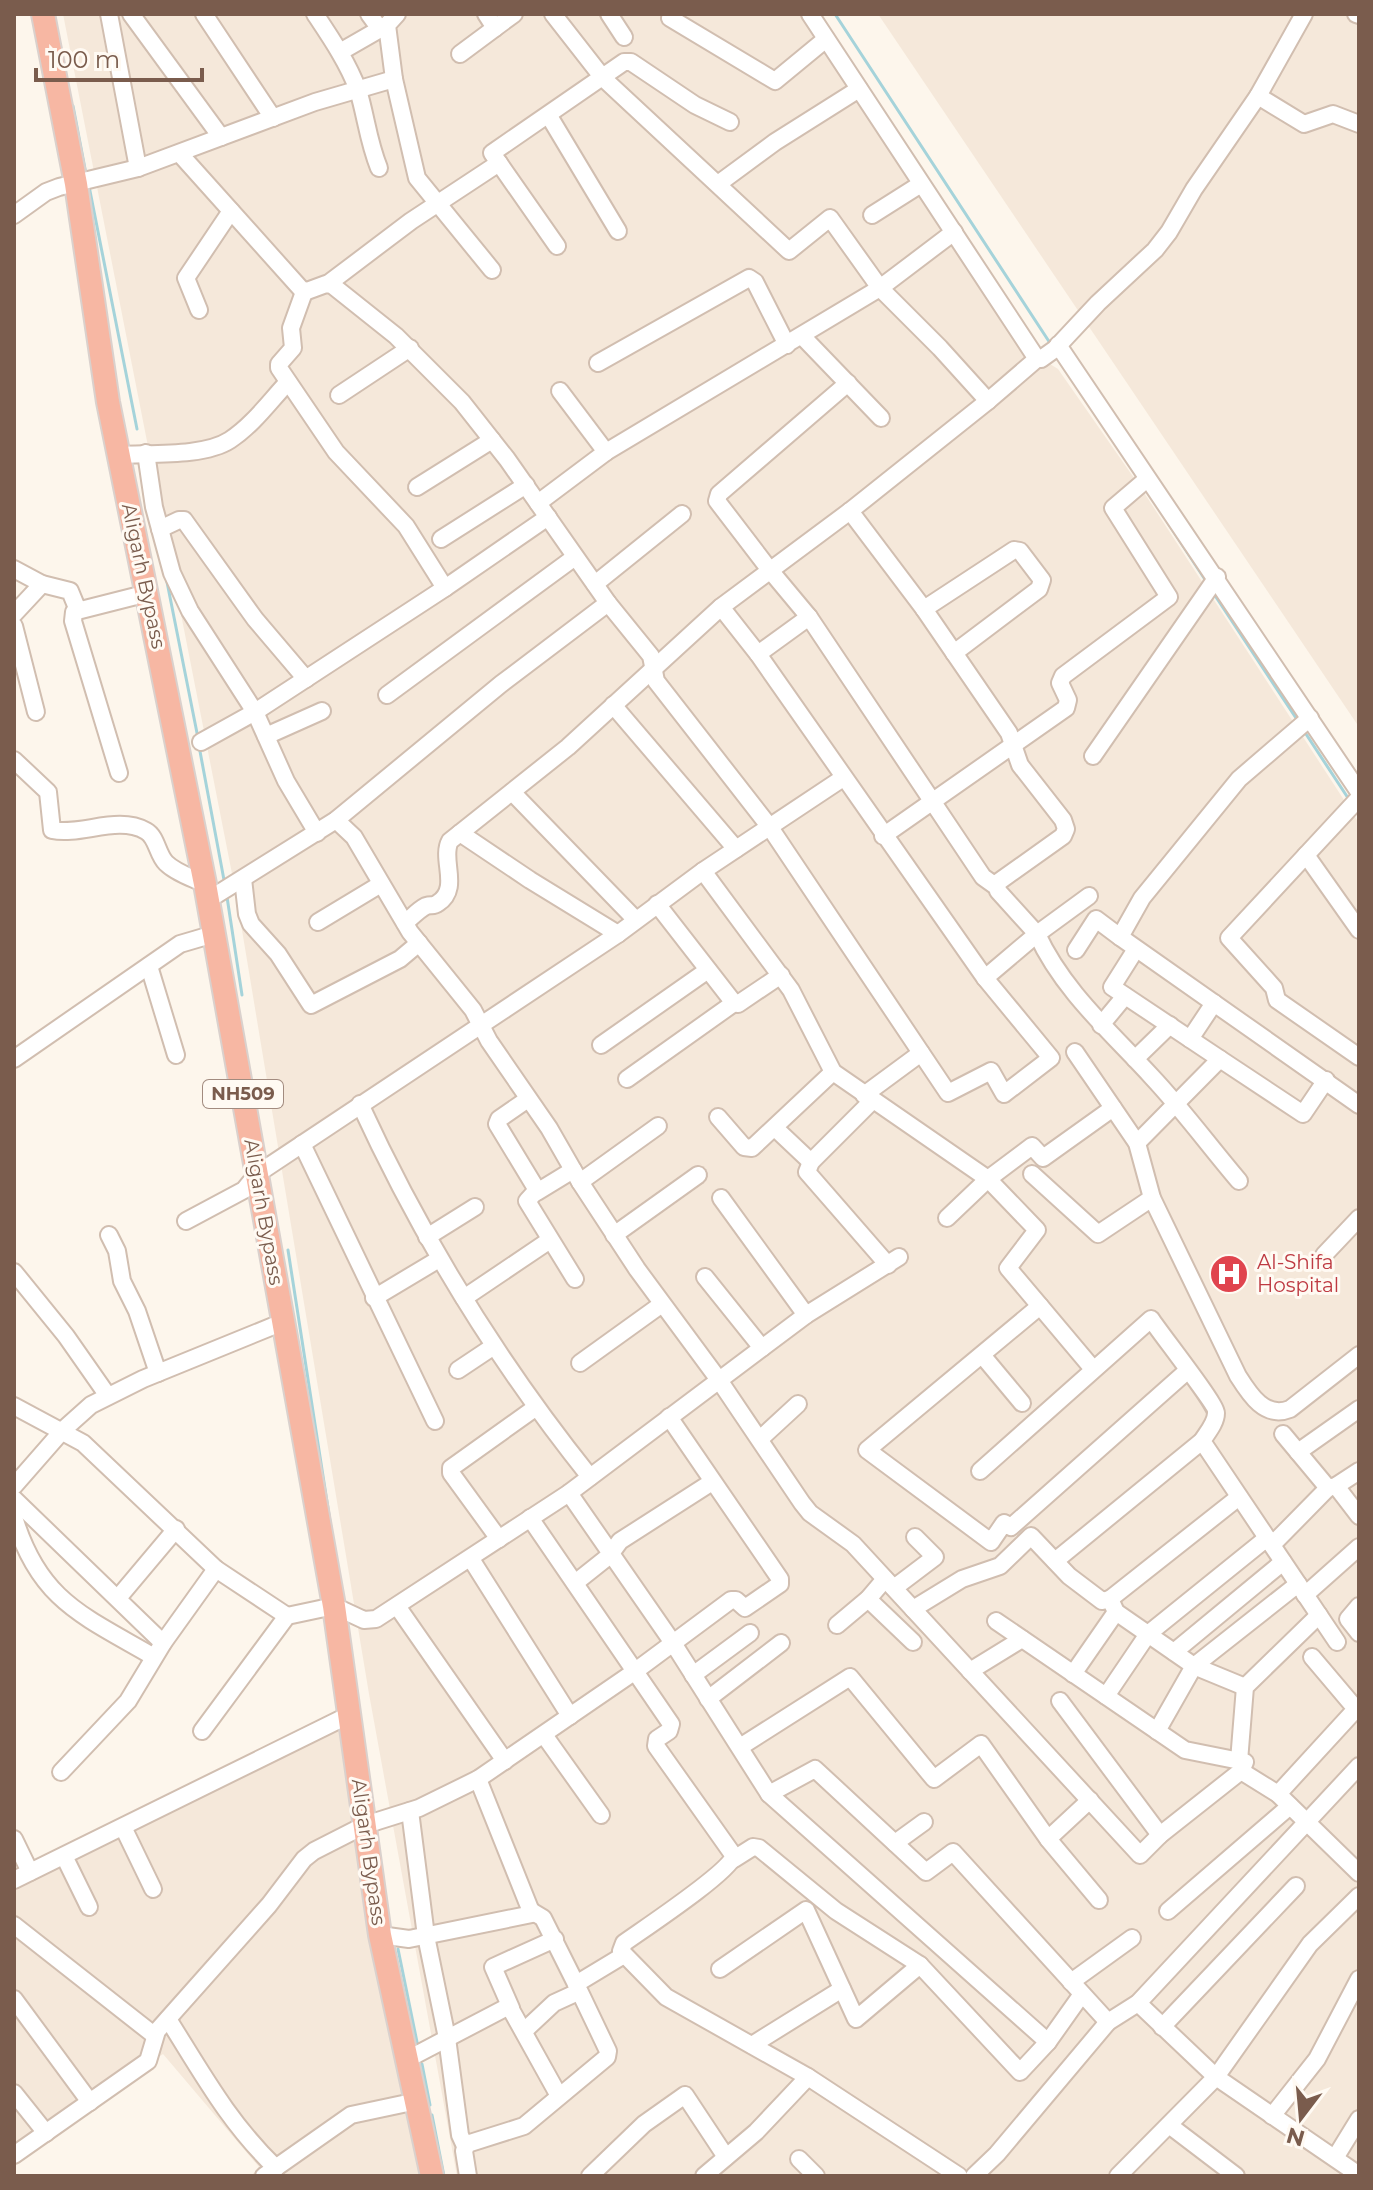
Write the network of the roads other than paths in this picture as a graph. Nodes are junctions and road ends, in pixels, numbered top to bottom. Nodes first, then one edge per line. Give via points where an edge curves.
1 (43, 14) edge
2 (109, 14) edge
3 (131, 14) edge
4 (315, 14) edge
5 (369, 14) edge
6 (514, 14) edge
7 (553, 14) edge
8 (609, 14) edge
9 (810, 14) edge
10 (1304, 14) edge
11 (206, 15) edge
12 (670, 18) dead end
13 (490, 21) edge
14 (388, 23) edge
15 (624, 37) dead end
16 (826, 39) junction
17 (340, 52) junction
18 (460, 54) dead end
19 (603, 78) junction
20 (394, 79) junction
21 (859, 89) junction
22 (358, 90) junction
23 (1258, 96) junction
24 (549, 116) junction
25 (273, 118) junction
26 (730, 122) dead end
27 (1359, 124) edge
28 (221, 137) junction
29 (180, 154) junction
30 (499, 163) junction
31 (138, 168) junction
32 (379, 168) dead end
33 (85, 182) junction
34 (718, 184) junction
35 (921, 184) junction
36 (439, 204) junction
37 (231, 211) junction
38 (14, 215) edge
39 (872, 215) dead end
40 (618, 231) dead end
41 (954, 232) junction
42 (557, 246) dead end
43 (492, 270) dead end
44 (329, 283) junction
45 (880, 288) junction
46 (304, 292) junction
47 (199, 310) dead end
48 (794, 340) junction
49 (410, 348) junction
50 (1049, 352) junction
51 (598, 363) dead end
52 (288, 382) junction
53 (848, 383) junction
54 (560, 391) dead end
55 (339, 395) dead end
56 (988, 401) junction
57 (881, 418) dead end
58 (492, 440) junction
59 (606, 452) junction
60 (146, 453) junction
61 (119, 455) junction
62 (1147, 479) junction
63 (526, 485) junction
64 (417, 487) dead end
65 (543, 510) junction
66 (850, 511) junction
67 (682, 514) dead end
68 (160, 529) junction
69 (441, 539) dead end
70 (575, 557) junction
71 (14, 569) edge
72 (769, 569) junction
73 (1217, 577) junction
74 (42, 584) junction
75 (595, 584) junction
76 (445, 588) junction
77 (148, 593) junction
78 (608, 603) junction
79 (721, 607) junction
80 (77, 608) junction
81 (924, 609) junction
82 (14, 614) edge
83 (809, 617) junction
84 (14, 626) edge
85 (954, 653) junction
86 (758, 654) junction
87 (654, 669) junction
88 (306, 679) junction
89 (387, 695) dead end
90 (613, 705) junction
91 (322, 711) dead end
92 (36, 712) dead end
93 (255, 712) junction
94 (1310, 718) junction
95 (266, 736) junction
96 (201, 742) dead end
97 (1013, 747) junction
98 (1093, 756) dead end
99 (14, 760) edge
100 (119, 773) dead end
101 (843, 778) junction
102 (512, 792) junction
103 (1359, 795) edge
104 (934, 802) junction
105 (336, 820) junction
106 (769, 826) junction
107 (317, 833) junction
108 (460, 833) junction
109 (883, 836) junction
110 (736, 849) junction
111 (1306, 855) junction
112 (703, 871) junction
113 (243, 879) junction
114 (381, 884) junction
115 (997, 887) junction
116 (206, 892) junction
117 (1089, 896) dead end
118 (657, 904) junction
119 (636, 920) junction
120 (318, 922) dead end
121 (405, 923) junction
122 (1359, 930) edge
123 (214, 934) junction
124 (618, 934) junction
125 (1037, 934) junction
126 (1120, 937) junction
127 (419, 943) junction
128 (1136, 949) junction
129 (1076, 950) dead end
130 (149, 966) junction
131 (708, 970) junction
132 (781, 975) junction
133 (985, 978) junction
134 (1125, 996) junction
135 (734, 1003) junction
136 (1214, 1003) junction
137 (481, 1025) junction
138 (1101, 1025) junction
139 (1170, 1025) junction
140 (1190, 1039) junction
141 (601, 1045) dead end
142 (1075, 1052) dead end
143 (921, 1053) junction
144 (176, 1055) dead end
145 (1359, 1057) edge
146 (14, 1059) edge
147 (1135, 1059) junction
148 (1220, 1059) junction
149 (833, 1072) junction
150 (627, 1079) dead end
151 (1326, 1080) junction
152 (868, 1098) junction
153 (528, 1099) junction
154 (360, 1104) junction
155 (1175, 1104) junction
156 (1359, 1105) edge
157 (1113, 1108) junction
158 (718, 1117) dead end
159 (658, 1126) dead end
160 (775, 1128) junction
161 (1137, 1143) junction
162 (302, 1144) junction
163 (811, 1162) junction
164 (257, 1174) junction
165 (1032, 1174) dead end
166 (698, 1175) dead end
167 (576, 1176) junction
168 (988, 1179) junction
169 (1239, 1181) dead end
170 (537, 1192) junction
171 (721, 1198) dead end
172 (1152, 1198) junction
173 (475, 1207) dead end
174 (947, 1218) dead end
175 (1359, 1218) edge
176 (186, 1221) dead end
177 (109, 1235) dead end
178 (614, 1235) junction
179 (427, 1237) junction
180 (550, 1240) junction
181 (1324, 1255) dead end
182 (439, 1259) junction
183 (14, 1272) edge
184 (705, 1277) dead end
185 (575, 1279) dead end
186 (374, 1298) junction
187 (464, 1298) junction
188 (662, 1304) junction
189 (1040, 1306) junction
190 (806, 1315) junction
191 (283, 1322) junction
192 (494, 1346) junction
193 (762, 1348) junction
194 (982, 1355) junction
195 (1359, 1355) edge
196 (580, 1363) dead end
197 (1093, 1369) junction
198 (458, 1370) dead end
199 (1187, 1371) junction
200 (158, 1373) junction
201 (719, 1380) junction
202 (108, 1396) junction
203 (1022, 1403) dead end
204 (798, 1404) dead end
205 (14, 1406) edge
206 (535, 1408) junction
207 (1359, 1409) edge
208 (669, 1417) junction
209 (435, 1421) dead end
210 (63, 1430) junction
211 (1283, 1434) dead end
212 (760, 1439) junction
213 (1202, 1441) junction
214 (1298, 1452) junction
215 (980, 1471) dead end
216 (1359, 1471) edge
217 (590, 1477) junction
218 (712, 1482) junction
219 (14, 1486) edge
220 (1332, 1487) junction
221 (569, 1493) junction
222 (1239, 1497) junction
223 (14, 1499) edge
224 (1359, 1516) edge
225 (14, 1517) edge
226 (530, 1518) junction
227 (176, 1529) junction
228 (915, 1537) dead end
229 (499, 1539) junction
230 (1269, 1542) junction
231 (1359, 1547) edge
232 (611, 1554) junction
233 (471, 1559) junction
234 (1055, 1561) junction
235 (1283, 1562) junction
236 (216, 1569) junction
237 (575, 1583) junction
238 (890, 1584) junction
239 (1302, 1590) junction
240 (118, 1598) junction
241 (868, 1599) junction
242 (1113, 1605) junction
243 (334, 1606) junction
244 (397, 1606) junction
245 (1359, 1606) edge
246 (913, 1609) junction
247 (1319, 1615) junction
248 (287, 1616) junction
249 (996, 1621) dead end
250 (837, 1625) dead end
251 (750, 1633) dead end
252 (1359, 1633) edge
253 (1148, 1634) junction
254 (1022, 1639) junction
255 (913, 1642) dead end
256 (1337, 1642) dead end
257 (673, 1643) junction
258 (781, 1643) dead end
259 (159, 1650) junction
260 (1174, 1652) junction
261 (1312, 1657) dead end
262 (1194, 1666) junction
263 (970, 1671) junction
264 (634, 1672) junction
265 (1073, 1674) junction
266 (693, 1675) junction
267 (1245, 1687) junction
268 (1106, 1696) junction
269 (708, 1699) junction
270 (1060, 1701) dead end
271 (351, 1714) junction
272 (570, 1716) junction
273 (202, 1731) dead end
274 (1157, 1731) junction
275 (544, 1735) junction
276 (740, 1747) junction
277 (505, 1761) junction
278 (1240, 1766) junction
279 (1359, 1766) edge
280 (61, 1772) dead end
281 (478, 1779) junction
282 (769, 1794) junction
283 (1090, 1800) junction
284 (1284, 1800) junction
285 (410, 1811) junction
286 (601, 1815) dead end
287 (924, 1822) dead end
288 (1307, 1822) junction
289 (365, 1825) junction
290 (123, 1827) junction
291 (1160, 1835) junction
292 (14, 1839) edge
293 (1048, 1839) junction
294 (895, 1843) junction
295 (64, 1856) junction
296 (734, 1859) junction
297 (30, 1872) junction
298 (1359, 1873) edge
299 (14, 1880) edge
300 (1296, 1886) dead end
301 (153, 1889) dead end
302 (1359, 1896) edge
303 (1099, 1900) dead end
304 (89, 1907) dead end
305 (1168, 1911) dead end
306 (533, 1912) junction
307 (14, 1925) edge
308 (380, 1935) junction
309 (426, 1936) junction
310 (1132, 1938) dead end
311 (555, 1939) junction
312 (624, 1955) junction
313 (920, 1965) junction
314 (720, 1969) dead end
315 (1359, 1979) edge
316 (577, 1988) junction
317 (1076, 1988) junction
318 (842, 1989) junction
319 (14, 1999) edge
320 (1138, 2003) junction
321 (511, 2008) junction
322 (168, 2019) junction
323 (1108, 2022) junction
324 (1162, 2027) junction
325 (524, 2031) junction
326 (154, 2035) junction
327 (447, 2038) junction
328 (1048, 2042) junction
329 (752, 2045) junction
330 (406, 2060) junction
331 (808, 2077) junction
332 (1216, 2077) junction
333 (14, 2093) edge
334 (559, 2096) junction
335 (417, 2101) junction
336 (90, 2102) junction
337 (1272, 2116) junction
338 (1359, 2119) edge
339 (1169, 2125) junction
340 (46, 2133) junction
341 (465, 2146) junction
342 (14, 2155) edge
343 (726, 2157) junction
344 (1335, 2158) junction
345 (799, 2159) dead end
346 (270, 2172) edge
347 (1359, 2175) edge
348 (432, 2176) edge
349 (468, 2176) edge
350 (590, 2176) edge
351 (704, 2176) edge
352 (816, 2176) edge
353 (959, 2176) edge
354 (974, 2176) edge
355 (1118, 2176) edge
356 (1236, 2176) edge

1 - 33 highway, Aligarh Bypass / NH509
2 - 31 street
3 - 28 street
4 - 17 street
5 - 14 street
6 - 13 street
7 - 19 street
8 - 15 street
9 - 16 street
10 - 23 street
11 - 25 street
12 - 16 street via 775,81
13 - 18 street
14 - 17 street
14 - 20 street
16 - 21 street
17 - 22 street
19 - 24 street
19 - 26 street via 628,61
19 - 34 street
20 - 22 street
20 - 36 street via 413,169
21 - 34 street
21 - 35 street
22 - 25 street
22 - 32 street
23 - 27 street via 1304,124 1333,114
23 - 50 street via 1155,250
24 - 30 street via 492,153
24 - 40 street
25 - 28 street
28 - 29 street
29 - 31 street
29 - 37 street
30 - 36 street
30 - 42 street
31 - 33 street
33 - 38 street via 46,192
33 - 61 highway, Aligarh Bypass / NH509 via 108,402
34 - 45 street via 789,251 830,218
35 - 39 street
35 - 41 street
36 - 43 street
36 - 44 street
37 - 46 street
37 - 47 street via 186,278
41 - 45 street
41 - 50 street
44 - 46 street
44 - 49 street
45 - 48 street
45 - 56 street
46 - 52 street via 291,328 293,348 278,366
48 - 51 street via 749,278
48 - 53 street
48 - 59 street
49 - 55 street
49 - 58 street
50 - 56 street
50 - 62 street
52 - 60 street via 221,445
52 - 76 street via 336,452 406,526
53 - 57 street
53 - 72 street via 717,497
54 - 59 street
56 - 66 street
58 - 63 street
58 - 64 street
59 - 65 street
60 - 61 street
60 - 68 street
61 - 77 highway, Aligarh Bypass / NH509
62 - 73 street
62 - 97 street via 1113,508 1169,597 1063,676 1066,708
63 - 65 street
63 - 69 street
65 - 70 street
65 - 76 street
66 - 72 street
66 - 81 street
67 - 75 street
68 - 88 street via 184,520
68 - 93 street via 190,611
70 - 75 street
70 - 89 street
71 - 74 street
72 - 79 street
72 - 83 street
73 - 94 street
73 - 98 street
74 - 80 street via 70,591
74 - 82 street
75 - 78 street
76 - 88 street
77 - 80 street
77 - 116 highway, Aligarh Bypass / NH509
78 - 87 street via 651,656
78 - 105 street
79 - 86 street
79 - 87 street
80 - 100 street via 73,621
81 - 85 street
81 - 85 street via 1014,550 1042,580 1039,589
83 - 86 street
83 - 104 street
84 - 92 street
85 - 97 street via 1009,733
86 - 101 street
87 - 90 street
87 - 106 street via 656,681
88 - 93 street
90 - 102 street
90 - 110 street
91 - 95 street
93 - 95 street
93 - 96 street
94 - 103 street
94 - 126 street via 1239,779 1142,898
95 - 107 street
97 - 104 street
97 - 115 street via 1066,829 1000,879
99 - 116 street via 48,792 52,830 140,829 151,836 170,867
101 - 106 street
101 - 109 street
102 - 108 street
102 - 119 street
103 - 111 street
104 - 109 street
104 - 115 street via 983,877
105 - 107 street
105 - 114 street via 354,837
106 - 110 street
106 - 143 street
107 - 113 street
108 - 121 street via 447,846 447,891 440,902
108 - 124 street
109 - 133 street
110 - 112 street
111 - 122 street
111 - 145 street via 1229,938 1274,988 1277,1000
112 - 118 street
112 - 132 street
113 - 116 street
113 - 127 street via 251,924 311,1005 400,959
114 - 120 street
114 - 121 street
115 - 125 street
116 - 123 highway, Aligarh Bypass / NH509
117 - 125 street
118 - 119 street
118 - 131 street
119 - 124 street
121 - 127 street
123 - 130 street via 180,944
123 - 164 highway, Aligarh Bypass / NH509
124 - 137 street
125 - 133 street
125 - 138 street via 1044,951
126 - 128 street
126 - 129 street via 1096,919
127 - 137 street
128 - 134 street via 1113,982 1112,987
128 - 136 street
130 - 144 street
130 - 146 street
131 - 135 street
131 - 141 street
132 - 135 street
132 - 149 street
133 - 143 street via 1051,1058 1004,1094 991,1071 948,1093
134 - 138 street
134 - 139 street
135 - 150 street
136 - 140 street
136 - 151 street
137 - 153 street
137 - 154 street
138 - 147 street
139 - 140 street
139 - 147 street
140 - 148 street
142 - 157 street
143 - 152 street
147 - 155 street
148 - 151 street via 1303,1114
148 - 155 street
149 - 152 street
149 - 160 street
151 - 156 street
152 - 163 street
152 - 168 street
153 - 167 street
153 - 170 street via 497,1124
154 - 162 street
154 - 179 street
155 - 161 street
155 - 169 street
157 - 161 street
157 - 168 street via 1043,1158 1032,1146
158 - 160 street via 747,1149
159 - 167 street
160 - 163 street
161 - 172 street
162 - 164 street
162 - 186 street
163 - 190 street via 808,1176 893,1261
164 - 176 street via 244,1190
164 - 191 highway, Aligarh Bypass / NH509
165 - 172 street via 1098,1234
166 - 178 street
167 - 170 street
167 - 178 street
168 - 174 street
168 - 189 street via 1037,1230 1008,1268
170 - 180 street via 527,1200
171 - 190 street
172 - 195 street via 1252,1398 1280,1413 1290,1409
173 - 179 street
175 - 181 street
177 - 200 street
178 - 188 street
179 - 182 street
180 - 185 street
180 - 187 street
182 - 186 street
182 - 187 street
183 - 202 street
184 - 193 street
186 - 209 street
187 - 192 street
188 - 196 street
188 - 201 street
189 - 194 street
189 - 197 street
190 - 193 street
191 - 200 street
191 - 243 highway, Aligarh Bypass / NH509
192 - 198 street
192 - 206 street
193 - 201 street
194 - 199 street via 867,1450 991,1542 1004,1523 1011,1527
194 - 203 street
197 - 199 street via 1151,1319
197 - 215 street
199 - 213 street via 1217,1412
200 - 202 street
201 - 208 street
201 - 212 street
202 - 210 street
204 - 212 street
205 - 210 street
206 - 217 street
206 - 229 street via 451,1468
207 - 214 street
208 - 217 street
208 - 218 street
210 - 219 street
210 - 227 street
211 - 214 street
212 - 238 street via 805,1508 853,1544
213 - 222 street
213 - 234 street
214 - 220 street
216 - 220 street
217 - 221 street
218 - 232 street via 620,1541
218 - 257 street via 781,1582 745,1608 731,1600
220 - 224 street
220 - 230 street
221 - 226 street
221 - 232 street
222 - 230 street
222 - 242 street
223 - 240 street
225 - 259 street via 29,1558 53,1592
226 - 229 street
226 - 237 street
227 - 236 street
227 - 240 street
228 - 238 street via 935,1557
229 - 233 street
230 - 235 street
230 - 253 street
231 - 239 street
232 - 237 street
232 - 257 street
233 - 244 street
233 - 272 street
234 - 242 street
234 - 246 street via 1031,1536 1000,1566 962,1579
235 - 239 street
235 - 260 street
236 - 248 street
236 - 259 street
237 - 264 street
238 - 241 street
238 - 246 street
239 - 247 street
239 - 262 street
240 - 259 street
241 - 250 street
241 - 255 street
242 - 253 street
242 - 265 street
243 - 244 street via 369,1621
243 - 248 street
243 - 271 highway, Aligarh Bypass / NH509
244 - 277 street
245 - 252 street via 1348,1619
246 - 263 street
247 - 256 street
247 - 267 street
248 - 273 street
249 - 254 street
251 - 266 street
253 - 260 street
253 - 268 street
254 - 263 street
254 - 265 street
257 - 264 street
257 - 266 street
258 - 269 street
259 - 280 street via 128,1701
260 - 262 street
261 - 284 street via 1356,1709
262 - 267 street
262 - 274 street
263 - 283 street
264 - 272 street
264 - 296 street via 671,1724 656,1746
265 - 268 street
266 - 269 street
267 - 278 street
268 - 274 street
269 - 276 street
270 - 291 street
271 - 289 highway, Aligarh Bypass / NH509
271 - 290 street
272 - 275 street
274 - 278 street via 1185,1750
275 - 277 street
275 - 286 street
276 - 282 street
276 - 293 street via 850,1677 934,1779 981,1744
277 - 281 street
278 - 284 street
278 - 291 street
279 - 288 street
281 - 285 street
281 - 306 street
282 - 294 street via 815,1769
282 - 328 street
283 - 291 street via 1140,1855
283 - 293 street
284 - 288 street
284 - 305 street
285 - 289 street
285 - 309 street
287 - 294 street
288 - 298 street
288 - 320 street
289 - 308 highway, Aligarh Bypass / NH509
289 - 322 street via 304,1859
290 - 295 street
290 - 301 street
292 - 297 street
293 - 303 street
294 - 317 street via 926,1872 953,1852
295 - 297 street
295 - 304 street
296 - 312 street via 624,1943
296 - 313 street via 759,1848 836,1911
297 - 299 street
300 - 324 street
302 - 332 street via 1310,1944
306 - 309 street
306 - 311 street
307 - 326 street
308 - 309 street
308 - 330 highway, Aligarh Bypass / NH509
309 - 327 street
310 - 317 street
311 - 316 street
311 - 321 street via 493,1967
312 - 316 street
312 - 329 street via 666,1997
313 - 318 street via 856,2019
313 - 328 street via 1020,2072
314 - 318 street via 806,1910
315 - 337 street via 1317,2059
316 - 325 street
316 - 334 street via 608,2054
317 - 323 street
317 - 328 street
318 - 329 street
319 - 336 street
320 - 323 street
320 - 324 street
321 - 325 street
321 - 327 street via 505,2006
322 - 326 street
322 - 346 street
323 - 354 street
324 - 332 street
325 - 334 street
326 - 336 street via 150,2059
327 - 330 street
327 - 341 street
329 - 331 street
330 - 335 highway, Aligarh Bypass / NH509
331 - 343 street
331 - 353 street
332 - 337 street
332 - 339 street
333 - 340 street
334 - 341 street via 524,2126
335 - 346 street via 351,2115
335 - 348 highway, Aligarh Bypass / NH509
336 - 340 street
337 - 344 street
338 - 344 street
339 - 355 street
339 - 356 street
340 - 342 street
341 - 349 street
343 - 350 street via 685,2095 644,2124
343 - 351 street
344 - 347 street
345 - 352 street

